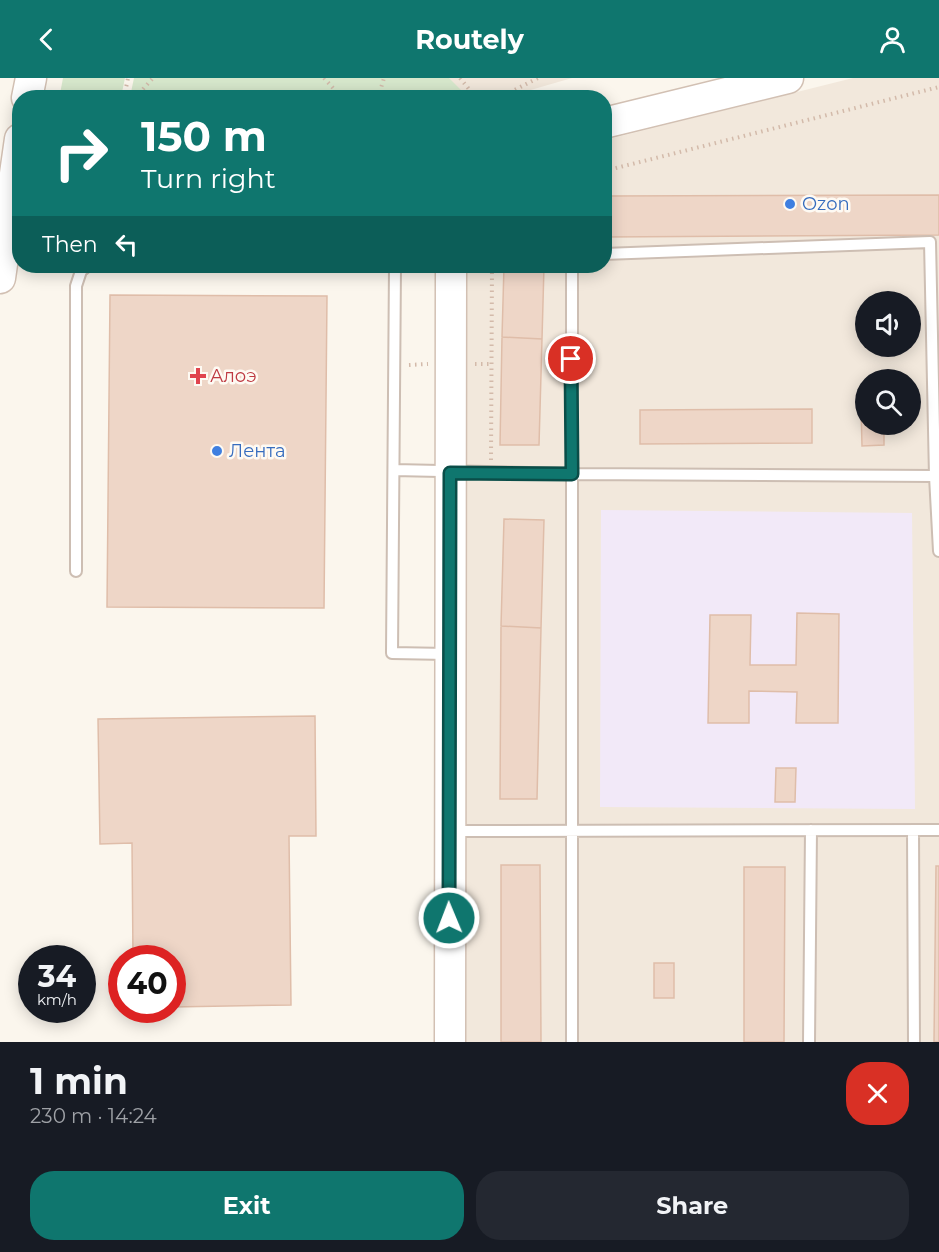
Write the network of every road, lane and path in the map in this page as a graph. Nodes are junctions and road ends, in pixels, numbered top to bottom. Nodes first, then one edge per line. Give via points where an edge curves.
1 (153, 78) edge
2 (324, 78) edge
3 (460, 78) edge
4 (538, 78) edge
5 (788, 78) edge
6 (939, 87) edge
7 (142, 90) edge
8 (335, 90) edge
9 (470, 90) edge
10 (515, 90) edge
11 (612, 121) edge
12 (612, 169) edge
13 (12, 173) edge
14 (612, 254) edge
15 (80, 273) edge
16 (396, 273) edge
17 (451, 273) edge
18 (492, 273) edge
19 (572, 273) edge
20 (0, 278) edge
21 (394, 470) junction
22 (450, 473) junction
23 (491, 473) junction
24 (572, 474) junction
25 (935, 476) junction
26 (939, 551) edge
27 (76, 571) dead end
28 (449, 654) junction
29 (573, 830) junction
30 (811, 830) junction
31 (913, 830) junction
32 (939, 830) edge
33 (448, 831) junction
34 (450, 1042) edge
35 (572, 1042) edge
36 (809, 1042) edge
37 (914, 1042) edge

1 - 7 path
2 - 8 path
3 - 9 path
4 - 10 path
5 - 11 street
6 - 12 path
13 - 20 street
14 - 25 lane via 930,242
15 - 27 lane via 76,286
16 - 21 lane
17 - 22 street
18 - 23 path
19 - 24 lane
21 - 22 lane
21 - 28 lane via 392,653
22 - 23 lane
22 - 28 street
23 - 24 lane
24 - 25 lane
24 - 29 lane
25 - 26 lane
28 - 33 street
29 - 30 lane
29 - 33 lane
29 - 35 lane
30 - 31 lane
30 - 36 lane
31 - 32 lane
31 - 37 lane
33 - 34 street

